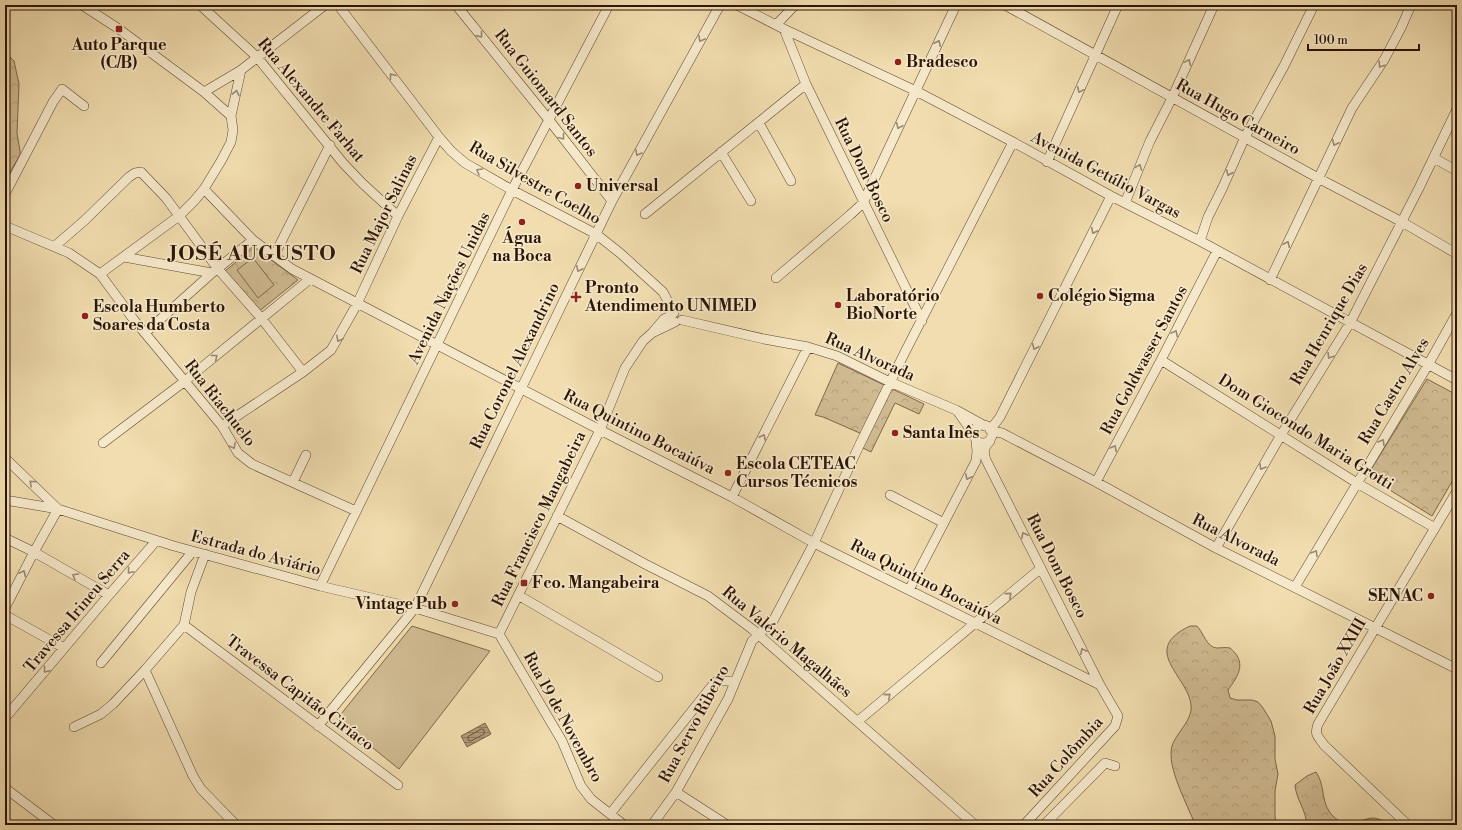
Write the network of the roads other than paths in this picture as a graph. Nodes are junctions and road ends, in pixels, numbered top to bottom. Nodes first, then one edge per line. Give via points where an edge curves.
1 (82, 5) edge
2 (200, 5) edge
3 (326, 5) edge
4 (338, 5) edge
5 (456, 5) edge
6 (609, 5) edge
7 (720, 5) edge
8 (737, 5) edge
9 (795, 5) edge
10 (956, 5) edge
11 (1005, 5) edge
12 (1118, 5) edge
13 (1214, 5) edge
14 (1314, 5) edge
15 (1411, 5) edge
16 (1019, 8) edge
17 (781, 27) junction
18 (1096, 55) junction
19 (257, 57) junction
20 (241, 70) junction
21 (806, 84) junction
22 (916, 91) junction
23 (204, 92) junction
24 (1172, 98) junction
25 (84, 106) dead end
26 (1457, 109) edge
27 (230, 116) junction
28 (549, 120) junction
29 (759, 123) junction
30 (438, 137) junction
31 (1244, 137) junction
32 (1013, 142) junction
33 (330, 145) junction
34 (721, 152) junction
35 (1434, 158) junction
36 (1047, 162) junction
37 (1457, 171) edge
38 (1318, 178) junction
39 (791, 181) dead end
40 (204, 189) junction
41 (512, 190) junction
42 (5, 194) edge
43 (1112, 196) junction
44 (612, 201) junction
45 (751, 201) dead end
46 (863, 203) junction
47 (1125, 203) junction
48 (645, 214) dead end
49 (179, 216) junction
50 (398, 216) junction
51 (1402, 222) junction
52 (5, 226) edge
53 (596, 234) junction
54 (253, 240) junction
55 (1200, 241) junction
56 (55, 246) junction
57 (1217, 251) junction
58 (1457, 254) edge
59 (274, 256) junction
60 (124, 257) junction
61 (215, 271) junction
62 (100, 274) junction
63 (776, 278) dead end
64 (310, 279) junction
65 (1270, 280) junction
66 (356, 304) junction
67 (1457, 313) edge
68 (678, 316) junction
69 (262, 319) junction
70 (922, 321) junction
71 (1350, 323) junction
72 (145, 334) junction
73 (438, 345) junction
74 (808, 347) junction
75 (1161, 360) junction
76 (1428, 365) junction
77 (303, 372) junction
78 (1457, 380) edge
79 (185, 381) junction
80 (890, 382) junction
81 (520, 388) junction
82 (956, 410) junction
83 (222, 426) junction
84 (600, 430) junction
85 (989, 433) junction
86 (1281, 435) junction
87 (975, 438) junction
88 (103, 443) dead end
89 (306, 455) dead end
90 (5, 458) edge
91 (981, 460) junction
92 (293, 482) junction
93 (1096, 482) junction
94 (1357, 483) junction
95 (1457, 491) edge
96 (890, 495) dead end
97 (732, 497) junction
98 (5, 500) edge
99 (58, 509) junction
100 (356, 511) junction
101 (558, 516) junction
102 (944, 523) junction
103 (1435, 528) junction
104 (5, 538) edge
105 (156, 541) junction
106 (814, 543) junction
107 (1216, 548) junction
108 (194, 551) junction
109 (34, 552) junction
110 (205, 554) junction
111 (1040, 568) junction
112 (320, 586) junction
113 (1295, 587) junction
114 (909, 590) junction
115 (108, 595) junction
116 (518, 595) junction
117 (5, 608) edge
118 (415, 608) junction
119 (5, 615) edge
120 (976, 624) junction
121 (184, 625) junction
122 (1375, 627) junction
123 (499, 634) junction
124 (758, 635) junction
125 (64, 648) junction
126 (101, 663) dead end
127 (1457, 669) edge
128 (145, 670) junction
129 (658, 677) dead end
130 (735, 681) junction
131 (1100, 686) junction
132 (5, 718) edge
133 (858, 721) junction
134 (318, 726) junction
135 (74, 727) dead end
136 (1115, 766) dead end
137 (398, 785) dead end
138 (5, 788) edge
139 (676, 792) junction
140 (610, 814) junction
141 (54, 825) edge
142 (236, 825) edge
143 (624, 825) edge
144 (652, 825) edge
145 (727, 825) edge
146 (975, 825) edge
147 (1024, 825) edge
148 (1044, 825) edge
149 (1408, 825) edge

1 - 23 street
2 - 19 street, Rua Alexandre Farhat
3 - 19 street
30 -> 4 street, Rua Silvestre Coelho
5 -> 28 street, Rua Guiomard Santos
6 - 28 street, Avenida Nações Unidas
7 -> 44 street, Rua Coronel Alexandrino
8 - 17 street, Avenida Getúlio Vargas
9 - 17 street
22 -> 10 street
11 - 16 street, Rua Hugo Carneiro
12 - 18 street
24 -> 13 street
14 - 31 street via 1284,66
15 -> 38 street via 1384,60 1352,108
16 - 18 street, Rua Hugo Carneiro
17 - 21 street, Rua Dom Bosco
17 - 22 street, Avenida Getúlio Vargas
18 - 24 street, Rua Hugo Carneiro
18 -> 36 street
19 - 20 street
19 - 33 street, Rua Alexandre Farhat
20 - 23 street
27 -> 20 street
21 - 29 street
21 - 46 street, Rua Dom Bosco
22 - 32 street, Avenida Getúlio Vargas
22 -> 46 street
23 - 27 street
24 - 31 street, Rua Hugo Carneiro
47 -> 24 street via 1150,141
25 - 42 street via 62,89
26 - 35 street, Rua Henrique Dias
27 - 40 street via 234,130 231,142
28 - 41 street, Avenida Nações Unidas
28 -> 44 street, Rua Guiomard Santos
29 - 34 street
29 - 39 street
41 -> 30 street, Rua Silvestre Coelho via 466,163
30 - 50 street, Rua Major Salinas
31 - 38 street, Rua Hugo Carneiro
31 -> 55 street
32 - 36 street, Avenida Getúlio Vargas
32 - 70 street, Rua Servo Ribeiro via 938,285
33 - 50 street, Rua Alexandre Farhat via 362,183
33 - 59 street
34 - 45 street
34 - 48 street
35 - 37 street
35 - 51 street, Rua Henrique Dias
36 - 43 street, Avenida Getúlio Vargas
38 - 51 street, Rua Hugo Carneiro
65 -> 38 street
40 - 49 street
40 - 54 street, Rua Quintino Bocaiúva
41 - 53 street, Rua Silvestre Coelho
41 - 73 street, Avenida Nações Unidas
43 - 47 street, Avenida Getúlio Vargas
43 -> 85 street via 1000,417
44 - 53 street, Rua Coronel Alexandrino
46 - 63 street
46 - 70 street, Rua Dom Bosco
47 - 55 street, Avenida Getúlio Vargas
49 - 56 street via 141,172 129,177
49 - 60 street
49 - 61 street
50 - 66 street, Rua Major Salinas
51 - 58 street, Rua Hugo Carneiro
51 - 71 street, Rua Henrique Dias
52 - 56 street, Rua Riachuelo
53 - 68 street, Rua Silvestre Coelho via 663,292
53 -> 81 street, Rua Coronel Alexandrino
54 - 59 street, Rua Quintino Bocaiúva
54 - 61 street
55 - 57 street, Avenida Getúlio Vargas
56 - 62 street, Rua Riachuelo
57 - 65 street, Avenida Getúlio Vargas
75 -> 57 street, Rua Goldwasser Santos
59 - 64 street, Rua Quintino Bocaiúva
60 - 61 street
60 - 62 street
61 - 69 street
61 - 72 street
62 - 72 street, Rua Riachuelo
64 - 66 street, Rua Quintino Bocaiúva
64 - 69 street
65 - 71 street, Avenida Getúlio Vargas
66 - 73 street, Rua Quintino Bocaiúva
66 -> 77 street, Rua Major Salinas via 331,350
67 - 76 street, Rua Castro Alves
68 - 74 street, Rua Alvorada via 699,324
68 - 84 street, Rua Francisco Mangabeira via 643,341 625,368
69 - 77 street
79 -> 69 street
70 - 80 street, Rua Servo Ribeiro
71 - 76 street, Avenida Getúlio Vargas
71 -> 86 street, Rua Henrique Dias
72 - 79 street, Rua Riachuelo
73 - 81 street, Rua Quintino Bocaiúva
73 - 100 street, Avenida Nações Unidas
74 - 80 street, Rua Alvorada via 837,356
97 -> 74 street
75 - 86 street, Dom Giocondo Maria Grotti
93 -> 75 street, Rua Goldwasser Santos
76 - 78 street, Avenida Getúlio Vargas
94 -> 76 street, Rua Castro Alves
77 - 83 street, Rua Major Salinas
79 - 83 street, Rua Riachuelo
79 - 88 street
80 - 82 street, Rua Alvorada
80 - 106 street, Rua Servo Ribeiro
81 - 84 street, Rua Quintino Bocaiúva
81 - 118 street, Rua Coronel Alexandrino
82 - 85 street, Rua Alvorada
82 - 87 street
83 -> 92 street, Rua Riachuelo via 238,454 244,459
84 - 97 street, Rua Quintino Bocaiúva
84 - 101 street, Rua Francisco Mangabeira
85 - 87 street, Rua Alvorada via 983,443
85 - 87 street, Rua Alvorada via 981,426 976,429
85 - 91 street
85 - 93 street, Rua Alvorada via 1002,434
86 - 94 street, Dom Giocondo Maria Grotti
86 -> 107 street, Rua Henrique Dias
87 - 91 street
89 - 92 street
99 -> 90 street
91 -> 102 street
111 -> 91 street, Rua Dom Bosco
92 - 100 street, Rua Riachuelo
93 - 107 street, Rua Alvorada
94 - 103 street, Dom Giocondo Maria Grotti
113 -> 94 street, Rua Castro Alves
95 - 103 street, Rua João XXIII
96 - 102 street
97 - 106 street, Rua Quintino Bocaiúva
98 - 99 street, Estrada do Aviário
99 - 105 street, Estrada do Aviário
99 - 109 street
100 - 112 street, Avenida Nações Unidas
101 - 116 street, Rua Francisco Mangabeira
101 - 124 street, Rua Valério Magalhães via 708,596
102 - 114 street
103 - 122 street, Rua João XXIII
104 - 109 street
105 - 108 street, Estrada do Aviário
105 -> 115 street, Travessa Irineu Serra
106 - 114 street, Rua Quintino Bocaiúva
106 - 124 street, Rua Servo Ribeiro via 773,620
107 - 113 street, Rua Alvorada
108 - 110 street, Estrada do Aviário
108 - 126 street
115 -> 109 street
117 -> 109 street
110 - 112 street, Estrada do Aviário
110 - 121 street via 191,592
120 -> 111 street
131 -> 111 street, Rua Dom Bosco
112 - 118 street, Estrada do Aviário
113 - 122 street, Rua Alvorada
114 - 120 street, Rua Quintino Bocaiúva
115 - 125 street, Travessa Irineu Serra
116 - 123 street, Rua Francisco Mangabeira
116 - 129 street
118 - 123 street, Estrada do Aviário
118 - 134 street, Rua Coronel Alexandrino
119 - 125 street
120 - 131 street, Rua Quintino Bocaiúva
133 -> 120 street
121 - 128 street
121 - 134 street, Travessa Capitão Ciríaco
122 - 127 street, Rua Alvorada
122 - 149 street, Rua João XXIII via 1318,724 1316,734 1332,753
123 - 140 street, Rua 19 de Novembro via 562,741 581,786
124 - 130 street, Rua Servo Ribeiro via 752,641
124 - 133 street, Rua Valério Magalhães
125 -> 132 street, Travessa Irineu Serra
128 - 135 street via 101,714
128 - 142 street via 193,776 201,789
130 - 139 street, Rua Servo Ribeiro via 728,699
130 - 140 street via 715,682
131 - 147 street, Rua Colômbia via 1117,714 1115,726
133 - 146 street, Rua Valério Magalhães
134 - 137 street, Travessa Capitão Ciríaco
136 - 148 street via 1105,763
138 - 141 street
139 - 144 street, Rua Servo Ribeiro
139 - 145 street
140 - 143 street, Rua 19 de Novembro

